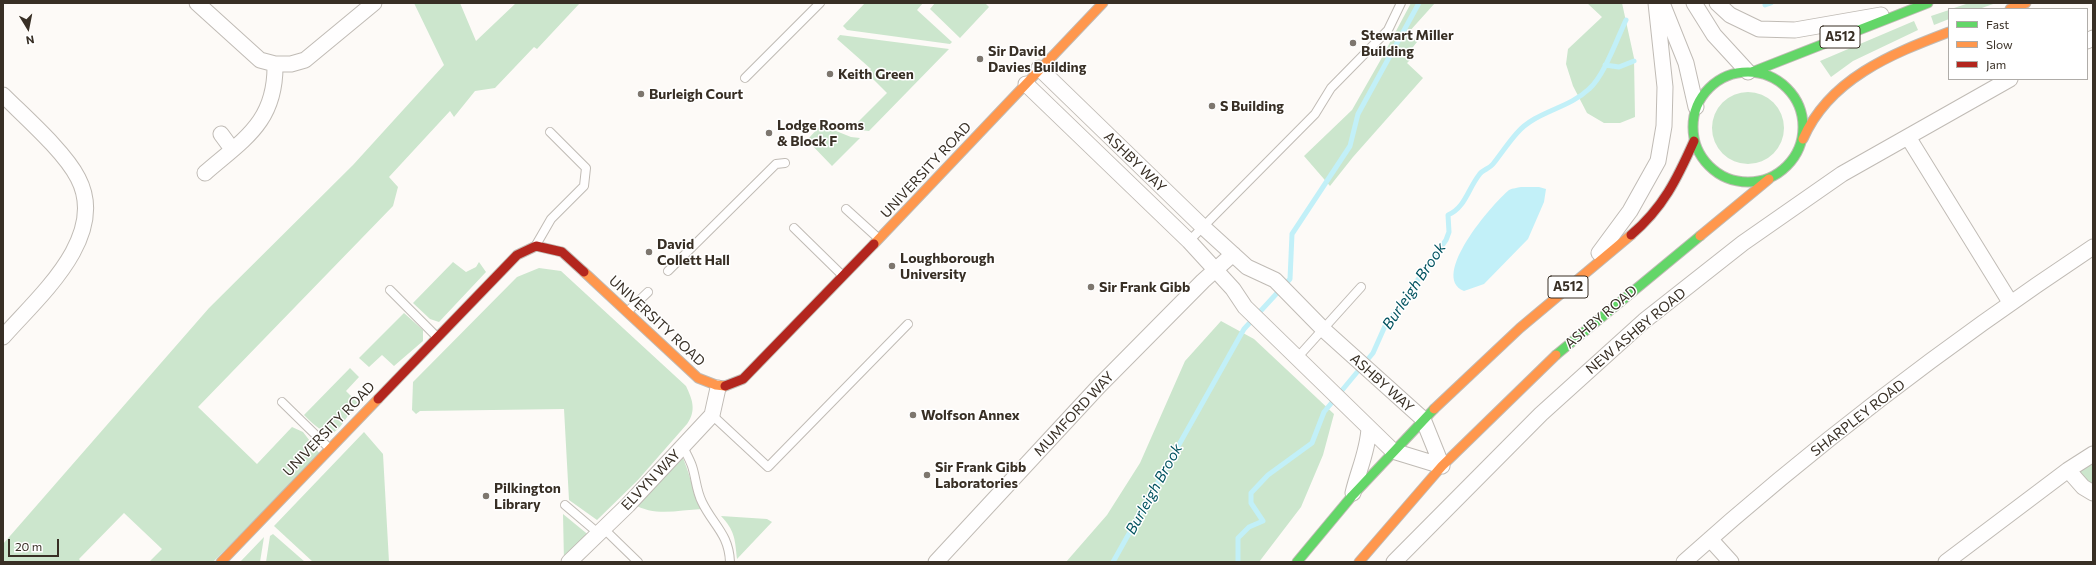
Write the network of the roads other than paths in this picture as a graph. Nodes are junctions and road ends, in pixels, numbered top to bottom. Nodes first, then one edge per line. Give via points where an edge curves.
1 (197, 3) edge
2 (374, 3) edge
3 (820, 3) edge
4 (1103, 3) edge
5 (1401, 3) edge
6 (1656, 3) edge
7 (1662, 3) edge
8 (1694, 3) edge
9 (1717, 3) edge
10 (1928, 3) edge
11 (2026, 3) edge
12 (2013, 8) edge
13 (1906, 11) junction
14 (1948, 32) edge
15 (275, 64) junction
16 (1039, 68) junction
17 (1750, 72) junction
18 (745, 78) dead end
19 (2008, 80) edge
20 (1026, 84) junction
21 (3, 95) edge
22 (1696, 107) junction
23 (550, 132) dead end
24 (221, 134) dead end
25 (1908, 137) junction
26 (1694, 141) junction
27 (1802, 142) junction
28 (232, 149) junction
29 (785, 163) dead end
30 (205, 173) dead end
31 (1769, 179) junction
32 (846, 209) dead end
33 (1202, 226) junction
34 (794, 228) dead end
35 (880, 240) junction
36 (1189, 241) junction
37 (536, 246) junction
38 (2093, 247) edge
39 (1233, 254) junction
40 (1216, 269) junction
41 (668, 272) dead end
42 (1583, 274) junction
43 (844, 276) junction
44 (1361, 287) dead end
45 (390, 290) dead end
46 (648, 292) dead end
47 (2010, 302) junction
48 (628, 312) junction
49 (908, 324) dead end
50 (1324, 330) junction
51 (3, 337) edge
52 (438, 338) junction
53 (1297, 358) junction
54 (718, 388) junction
55 (282, 402) dead end
56 (712, 414) junction
57 (1423, 419) junction
58 (1369, 428) junction
59 (683, 447) junction
60 (330, 448) junction
61 (1393, 451) junction
62 (2093, 454) edge
63 (1442, 466) junction
64 (2068, 470) junction
65 (2093, 493) edge
66 (1352, 496) junction
67 (565, 505) dead end
68 (600, 531) junction
69 (1710, 539) junction
70 (221, 562) edge
71 (569, 562) edge
72 (638, 562) edge
73 (730, 562) edge
74 (936, 562) edge
75 (1297, 562) edge
76 (1359, 562) edge
77 (1394, 562) edge
78 (1684, 562) edge
79 (1731, 562) edge
80 (1946, 562) edge

1 - 15 street via 260,60
2 - 15 street via 304,60 291,64
3 - 18 lane
4 - 16 main road, UNIVERSITY ROAD
5 - 33 lane via 1388,30 1331,88 1315,114
6 - 42 street via 1665,87 1664,126 1658,161 1630,211
7 - 22 street via 1686,63
8 - 17 street via 1714,35
9 - 13 street via 1730,15 1759,29 1795,30
10 - 13 main road, A512
11 - 12 main road
13 - 17 main road, A512
14 - 27 main road via 1878,63 1840,89 1817,113
15 - 28 street via 272,98 266,114
16 - 20 main road, UNIVERSITY ROAD
16 - 33 street, ASHBY WAY
17 - 22 main road via 1731,74 1716,82 1704,93
17 - 27 main road via 1768,76 1782,84 1793,95 1801,110 1804,126
19 - 25 street, NEW ASHBY ROAD
20 - 35 main road, UNIVERSITY ROAD
20 - 36 street, ASHBY WAY
21 - 51 street via 65,159 78,178 84,195 86,213 83,229 67,263
22 - 26 main road via 1693,118
23 - 37 lane via 586,168 584,186 551,219
24 - 28 street
25 - 47 street
25 - 77 street, NEW ASHBY ROAD via 1842,174 1743,243 1644,321 1540,414
26 - 31 main road via 1700,156 1710,168 1723,177 1738,182 1754,183
26 - 42 main road, A512 via 1666,198 1646,222
27 - 31 main road via 1795,157 1784,170
28 - 30 street
29 - 41 lane via 776,164
31 - 63 main road, ASHBY ROAD via 1560,351
32 - 35 lane
33 - 36 lane
33 - 39 street, ASHBY WAY
34 - 43 lane
35 - 43 main road, UNIVERSITY ROAD
36 - 40 street, ASHBY WAY
37 - 48 main road, UNIVERSITY ROAD via 562,252
37 - 52 main road, UNIVERSITY ROAD via 517,255
38 - 47 street, SHARPLEY ROAD
39 - 40 street
39 - 50 street, ASHBY WAY via 1247,267 1275,280
40 - 53 street, ASHBY WAY via 1245,307
40 - 74 street, MUMFORD WAY via 1106,379
42 - 57 main road, A512 via 1520,328
43 - 54 main road, UNIVERSITY ROAD via 743,379 731,386
44 - 50 lane
45 - 52 lane
46 - 48 lane
47 - 69 street, SHARPLEY ROAD via 1844,427
48 - 54 main road, UNIVERSITY ROAD via 698,378
49 - 56 lane via 768,467
50 - 53 lane
50 - 57 street, ASHBY WAY
52 - 60 main road, UNIVERSITY ROAD
53 - 58 street, ASHBY WAY
54 - 56 street, ELVYN WAY
55 - 60 lane
56 - 59 street, ELVYN WAY
57 - 61 main road, A512
57 - 63 street
58 - 61 street, ASHBY WAY
58 - 66 street via 1368,443 1358,469
59 - 68 street, ELVYN WAY
59 - 73 lane via 692,466 702,502 725,537
60 - 70 main road, UNIVERSITY ROAD
61 - 63 street
61 - 66 main road, A512
62 - 64 street
63 - 76 main road, ASHBY ROAD
64 - 65 street via 2083,487
64 - 80 street
66 - 75 main road, A512
67 - 68 lane
68 - 71 street, ELVYN WAY
68 - 72 lane
69 - 78 street, SHARPLEY ROAD
69 - 79 street

